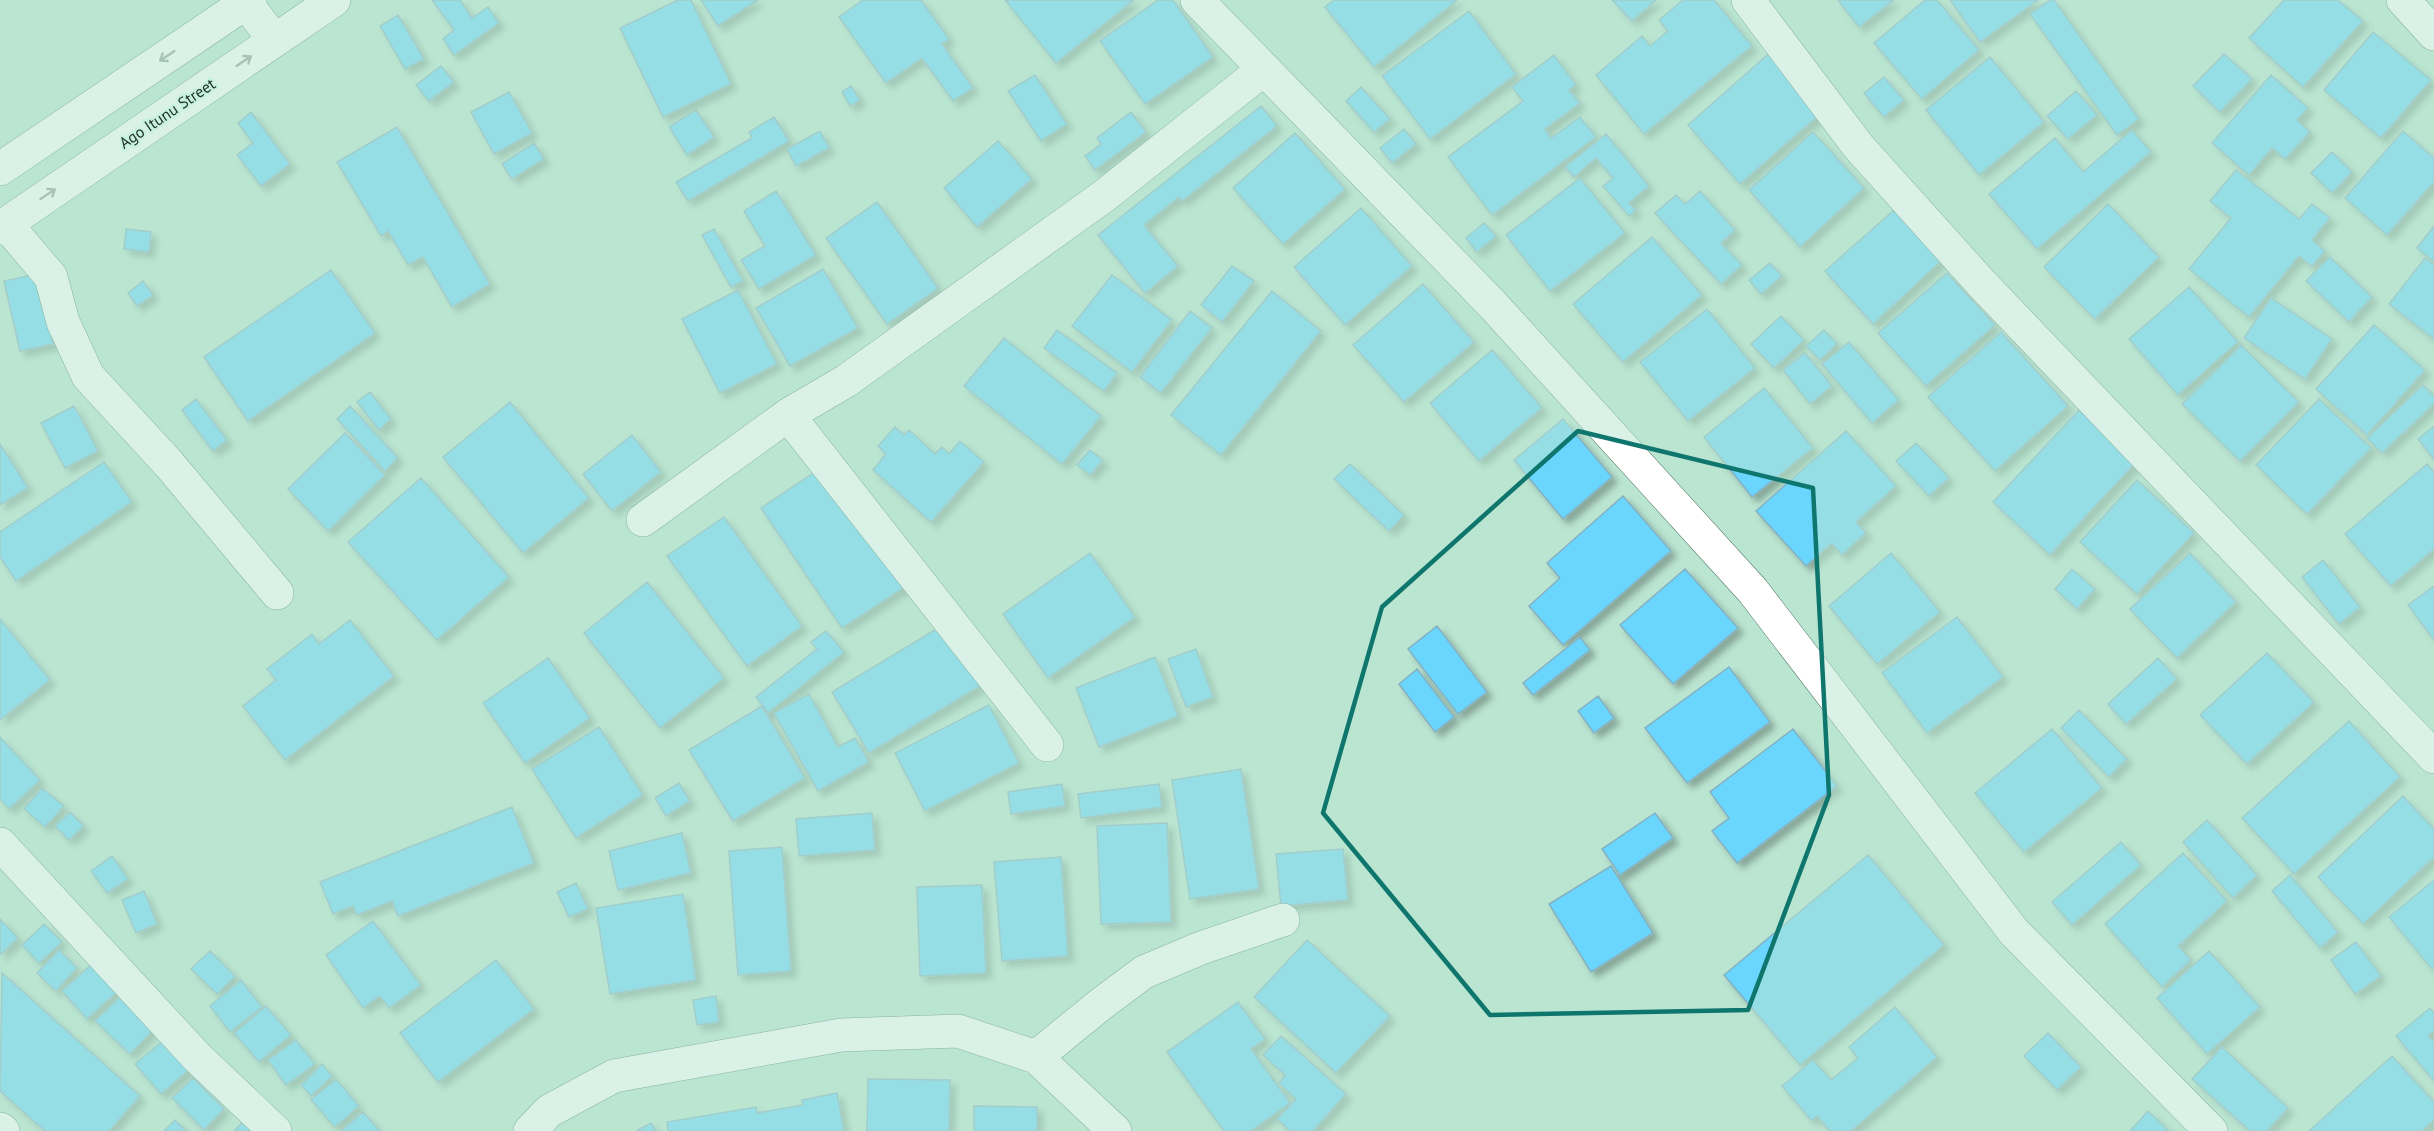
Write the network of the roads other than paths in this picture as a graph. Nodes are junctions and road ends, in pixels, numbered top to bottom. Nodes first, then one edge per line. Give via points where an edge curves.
1 (334, 0) edge
2 (1197, 0) edge
3 (1748, 0) edge
4 (2403, 0) edge
5 (246, 1) edge
6 (2434, 34) edge
7 (274, 40) junction
8 (1263, 70) junction
9 (0, 169) edge
10 (3, 226) edge
11 (788, 415) junction
12 (643, 520) dead end
13 (277, 593) dead end
14 (1047, 745) dead end
15 (2434, 757) edge
16 (0, 844) edge
17 (1283, 920) dead end
18 (1036, 1057) junction
19 (275, 1131) edge
20 (530, 1131) edge
21 (1115, 1131) edge
22 (2211, 1131) edge

1 - 7 street, Ago Itunu Street
2 - 8 street
3 - 15 street via 1858,146 1982,284
4 - 6 street
5 - 7 street
5 -> 9 street
10 -> 7 street, Ago Itunu Street
8 - 11 street via 1104,196 846,381
8 - 22 street via 1492,304 1753,591 2014,932
10 - 13 street via 51,277 63,321 88,376 169,464
11 - 12 street
11 - 14 street
16 - 19 street via 197,1057
17 - 18 street via 1144,972
18 - 20 street via 958,1031 841,1035 614,1076 549,1111
18 - 21 street

